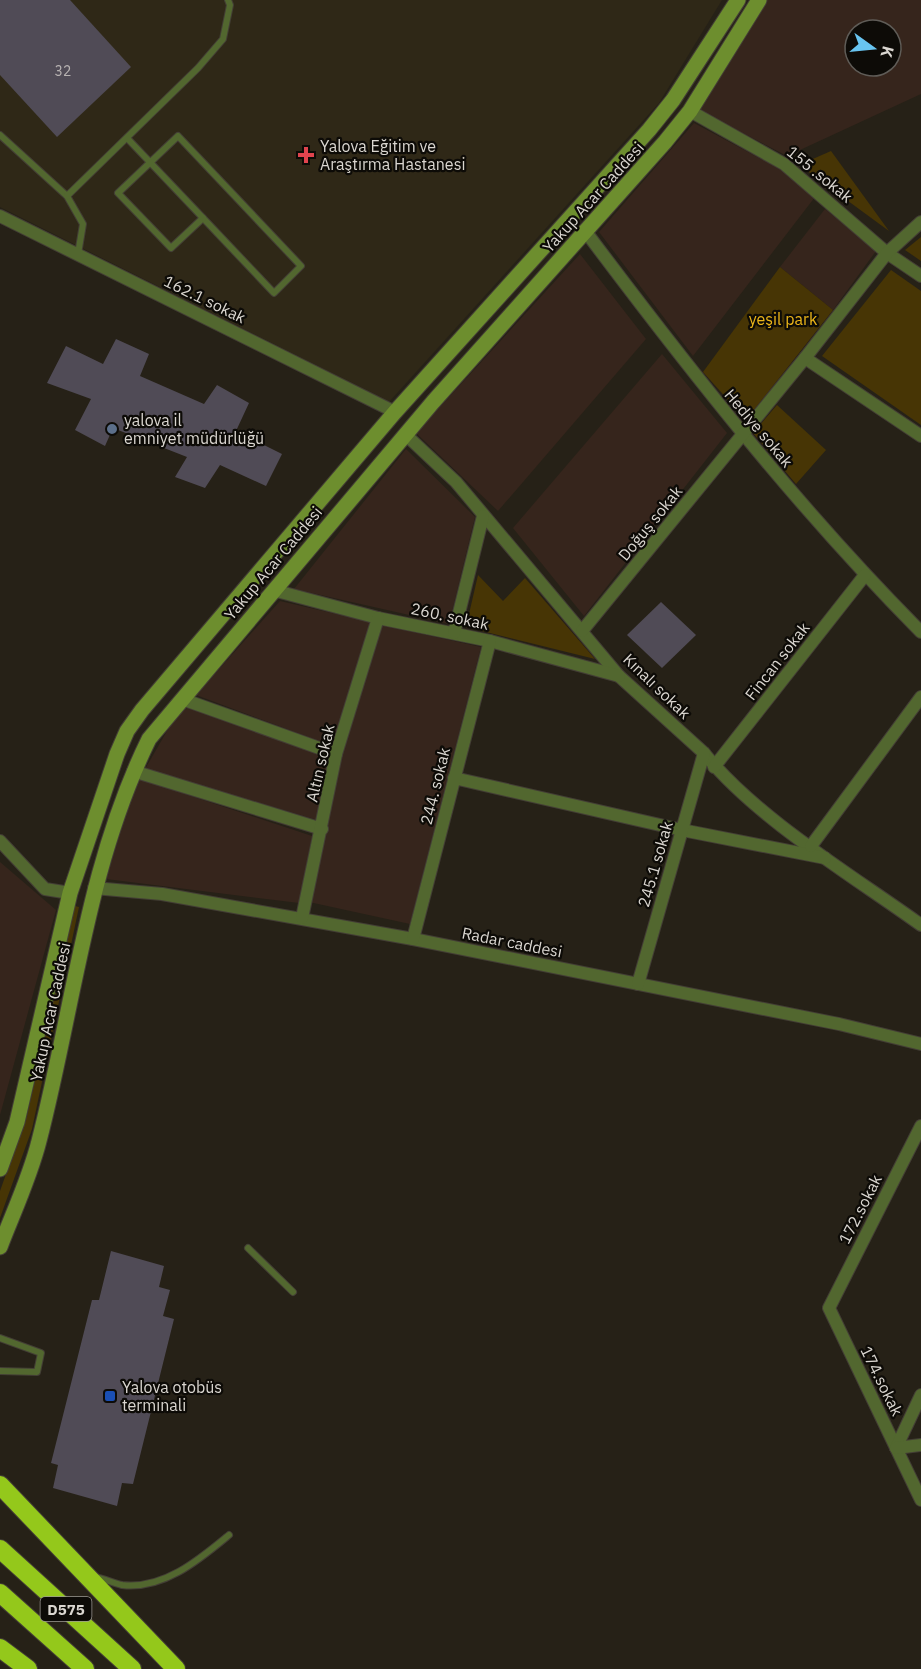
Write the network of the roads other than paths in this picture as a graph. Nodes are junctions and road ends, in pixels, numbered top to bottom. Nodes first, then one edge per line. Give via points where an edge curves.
1 (228, 0) edge
2 (738, 0) edge
3 (759, 0) edge
4 (690, 111) junction
5 (0, 135) edge
6 (127, 138) junction
7 (150, 163) junction
8 (67, 196) junction
9 (0, 216) edge
10 (202, 218) junction
11 (921, 222) edge
12 (585, 232) junction
13 (887, 253) junction
14 (78, 255) junction
15 (921, 276) edge
16 (805, 358) junction
17 (394, 412) junction
18 (405, 434) junction
19 (743, 435) junction
20 (921, 436) edge
21 (483, 516) junction
22 (865, 575) junction
23 (273, 590) junction
24 (378, 618) junction
25 (582, 631) junction
26 (921, 632) edge
27 (454, 633) junction
28 (490, 641) junction
29 (619, 676) junction
30 (921, 697) edge
31 (182, 699) junction
32 (704, 753) junction
33 (336, 754) junction
34 (714, 766) junction
35 (133, 771) junction
36 (454, 777) junction
37 (322, 829) junction
38 (682, 830) junction
39 (0, 841) edge
40 (811, 846) junction
41 (829, 859) junction
42 (94, 888) junction
43 (70, 893) junction
44 (302, 918) junction
45 (921, 925) edge
46 (413, 939) junction
47 (638, 984) junction
48 (921, 1044) edge
49 (921, 1126) edge
50 (0, 1169) edge
51 (0, 1247) edge
52 (248, 1248) dead end
53 (293, 1292) dead end
54 (829, 1308) joint
55 (0, 1338) edge
56 (0, 1371) edge
57 (921, 1395) edge
58 (921, 1445) edge
59 (896, 1448) junction
60 (0, 1485) edge
61 (921, 1500) edge
62 (229, 1535) dead end
63 (0, 1549) edge
64 (87, 1575) junction
65 (0, 1593) edge
66 (0, 1648) edge
67 (28, 1669) edge
68 (85, 1669) edge
69 (132, 1669) edge
70 (176, 1669) edge

1 - 6 lane via 223,39
2 - 17 street, Yakup Acar Caddesi via 650,130
3 - 4 street, Yakup Acar Caddesi
4 - 12 street, Yakup Acar Caddesi
4 - 13 street, 155 .sokak via 784,164
5 - 8 lane
6 - 7 lane
6 - 8 lane
7 - 10 lane
7 - 10 lane via 118,193 125,201 171,249
7 - 10 lane via 178,136 302,266 274,293
8 - 14 lane via 83,224
9 - 14 street, 162.1 sokak
11 - 13 street, Doğuş sokak
12 - 18 street, Yakup Acar Caddesi
12 - 19 street, Hediye sokak
13 - 15 street, 155 .sokak
13 - 16 street, Doğuş sokak
14 - 17 street, 162.1 sokak
16 - 19 street, Doğuş sokak
16 - 20 street
17 - 43 street, Yakup Acar Caddesi via 132,724 117,754
18 - 21 street, Kınalı sokak via 456,482
18 - 23 street, Yakup Acar Caddesi
19 - 22 street, Hediye sokak
19 - 25 street, Doğuş sokak
21 - 25 street, Kınalı sokak
21 - 27 street
22 - 26 street, Hediye sokak
22 - 34 street, Fincan sokak
23 - 24 street, 260. sokak
23 - 31 street, Yakup Acar Caddesi
24 - 27 street, 260. sokak
24 - 33 street, Altın sokak
25 - 29 street, Kınalı sokak
27 - 28 street, 260. sokak
28 - 29 street, 260. sokak
28 - 36 street, 244. sokak
29 - 32 street, Kınalı sokak
30 - 40 street
31 - 33 street
31 - 35 street, Yakup Acar Caddesi via 149,739
32 - 34 street, Kınalı sokak
32 - 38 street, 245.1 sokak
33 - 37 street, Altın sokak
34 - 40 street, Kınalı sokak
35 - 37 street
35 - 42 street, Yakup Acar Caddesi
36 - 38 street
36 - 46 street, 244. sokak
37 - 44 street, Altın sokak
38 - 41 street
38 - 47 street, 245.1 sokak
39 - 43 street via 45,889
40 - 41 street, Kınalı sokak
41 - 45 street, Kınalı sokak
42 - 44 street, Radar caddesi via 162,894
42 - 51 street, Yakup Acar Caddesi via 39,1144
43 - 50 street, Yakup Acar Caddesi via 17,1122
44 - 46 street, Radar caddesi
46 - 47 street, Radar caddesi
47 - 48 street, Radar caddesi
49 - 54 street, 172.sokak
52 - 53 lane
54 - 59 street, 174.sokak
55 - 56 lane via 41,1353 37,1372
57 - 59 street
58 - 59 street
59 - 61 street, 174.sokak
60 - 64 highway
62 - 64 lane via 201,1559 161,1581 123,1585
63 - 69 highway, D575
64 - 70 highway
65 - 68 highway, D575
66 - 67 highway

